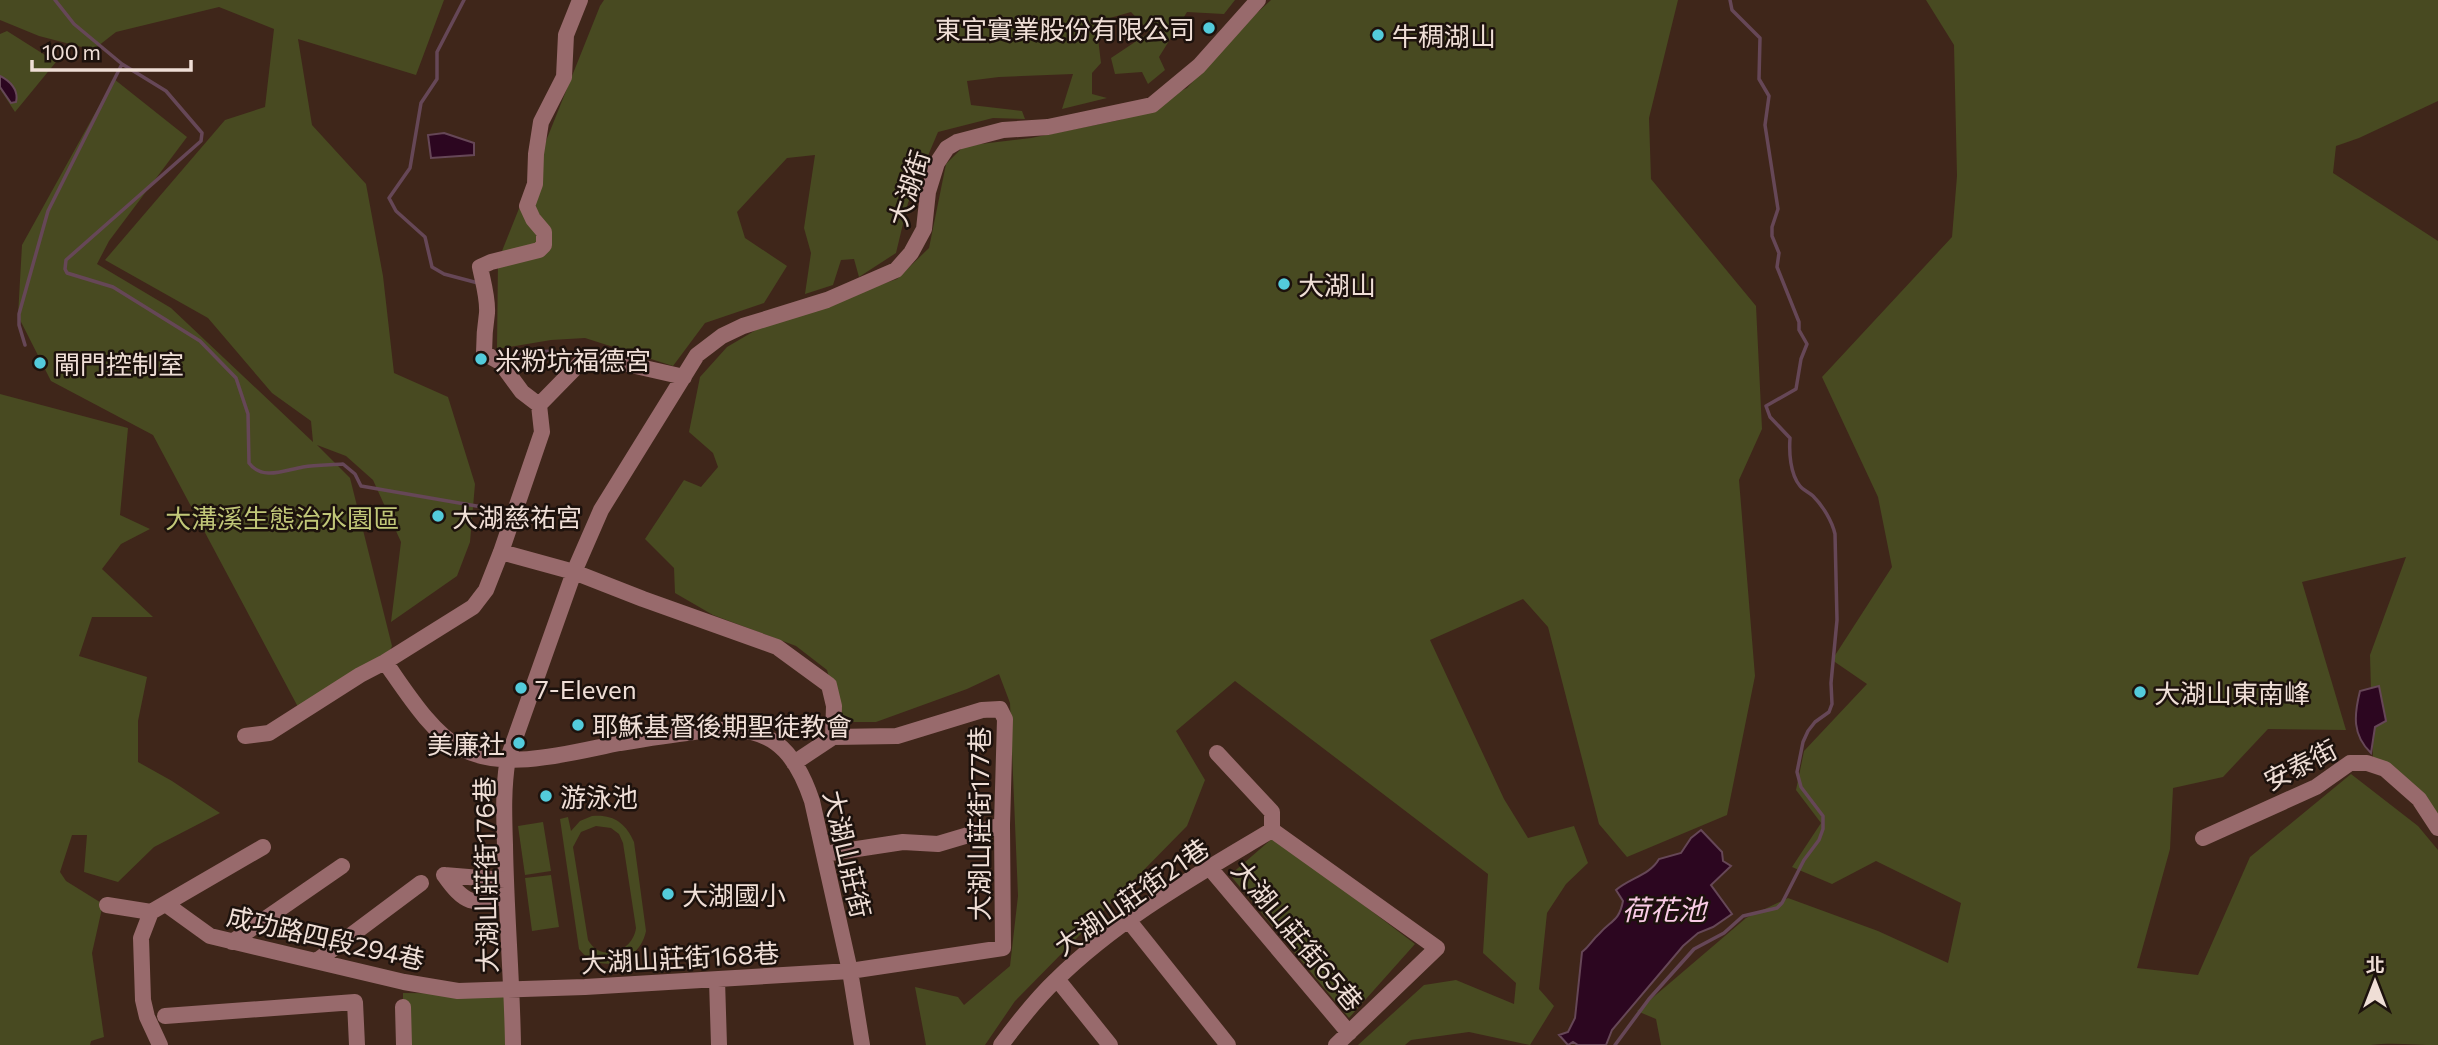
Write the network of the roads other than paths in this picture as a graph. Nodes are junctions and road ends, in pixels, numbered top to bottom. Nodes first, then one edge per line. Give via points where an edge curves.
1 (580, 0) edge
2 (1258, 0) edge
3 (684, 377) junction
4 (539, 405) junction
5 (501, 552) junction
6 (574, 572) junction
7 (385, 662) junction
8 (245, 736) dead end
9 (833, 737) junction
10 (1217, 753) dead end
11 (508, 758) junction
12 (794, 763) junction
13 (1002, 825) junction
14 (2438, 828) edge
15 (1272, 830) junction
16 (2203, 838) dead end
17 (263, 847) dead end
18 (824, 854) junction
19 (342, 866) dead end
20 (1209, 867) junction
21 (421, 883) dead end
22 (506, 887) junction
23 (107, 905) dead end
24 (167, 905) junction
25 (151, 912) junction
26 (1129, 921) junction
27 (232, 942) junction
28 (1003, 948) joint
29 (318, 960) junction
30 (850, 971) junction
31 (1057, 979) junction
32 (717, 980) junction
33 (513, 990) junction
34 (404, 1007) dead end
35 (165, 1016) dead end
36 (1349, 1034) junction
37 (160, 1045) edge
38 (357, 1045) edge
39 (404, 1045) edge
40 (513, 1045) edge
41 (719, 1045) edge
42 (862, 1045) edge
43 (1000, 1045) edge
44 (1110, 1045) edge
45 (1228, 1045) edge
46 (1336, 1045) edge

1 - 4 street via 566,36 564,77 541,122 536,184 527,206 544,232 544,245 480,267 486,292 484,353 500,362 522,392
2 - 3 street, 大湖街 via 1199,66 1152,105 1048,127 1003,130 947,148 928,192 924,229 896,270 827,300 722,336 697,355
3 - 4 street via 596,356 585,358
3 - 6 street, 大湖街 via 601,510
4 - 5 street via 542,432
5 - 6 street
5 - 7 street via 474,607
6 - 9 street via 777,647 829,685
6 - 11 street, 大湖山莊街176巷
7 - 8 street via 269,733
7 - 11 street, 大湖山莊街 via 446,739 476,753
9 - 12 street
9 - 13 street, 大湖山莊街177巷 via 897,736 982,710 1000,709 1005,719
10 - 15 street via 1272,812
11 - 12 street, 大湖山莊街 via 548,757 671,735 740,729 776,743
11 - 22 street, 大湖山莊街176巷 via 504,784
12 - 18 street, 大湖山莊街 via 812,801
13 - 18 street via 938,844 903,842
13 - 28 street, 大湖山莊街177巷
14 - 16 street, 安泰街 via 2419,799 2385,769 2350,763 2316,787
15 - 20 street, 大湖山莊街21巷
15 - 36 street via 1437,948
17 - 24 street
18 - 30 street, 大湖山莊街
19 - 27 street
20 - 26 street, 大湖山莊街21巷
20 - 36 street, 大湖山莊街65巷
21 - 29 street
22 - 22 street via 489,902 471,902 456,892 444,875
22 - 33 street, 大湖山莊街176巷
23 - 25 street
24 - 25 street
24 - 27 street, 成功路四段294巷 via 211,936
25 - 37 street via 141,938 144,1000
26 - 31 street, 大湖山莊街21巷
26 - 45 street
27 - 29 street, 成功路四段294巷
28 - 30 street, 大湖山莊街168巷
29 - 33 street, 成功路四段294巷 via 404,982 458,990
30 - 32 street, 大湖山莊街168巷
30 - 42 street, 大湖山莊街
31 - 43 street, 大湖山莊街21巷
31 - 44 street
32 - 33 street, 大湖山莊街168巷
32 - 41 street
33 - 40 street, 大湖山莊街176巷
34 - 39 street
35 - 38 street via 355,1002
36 - 46 street

